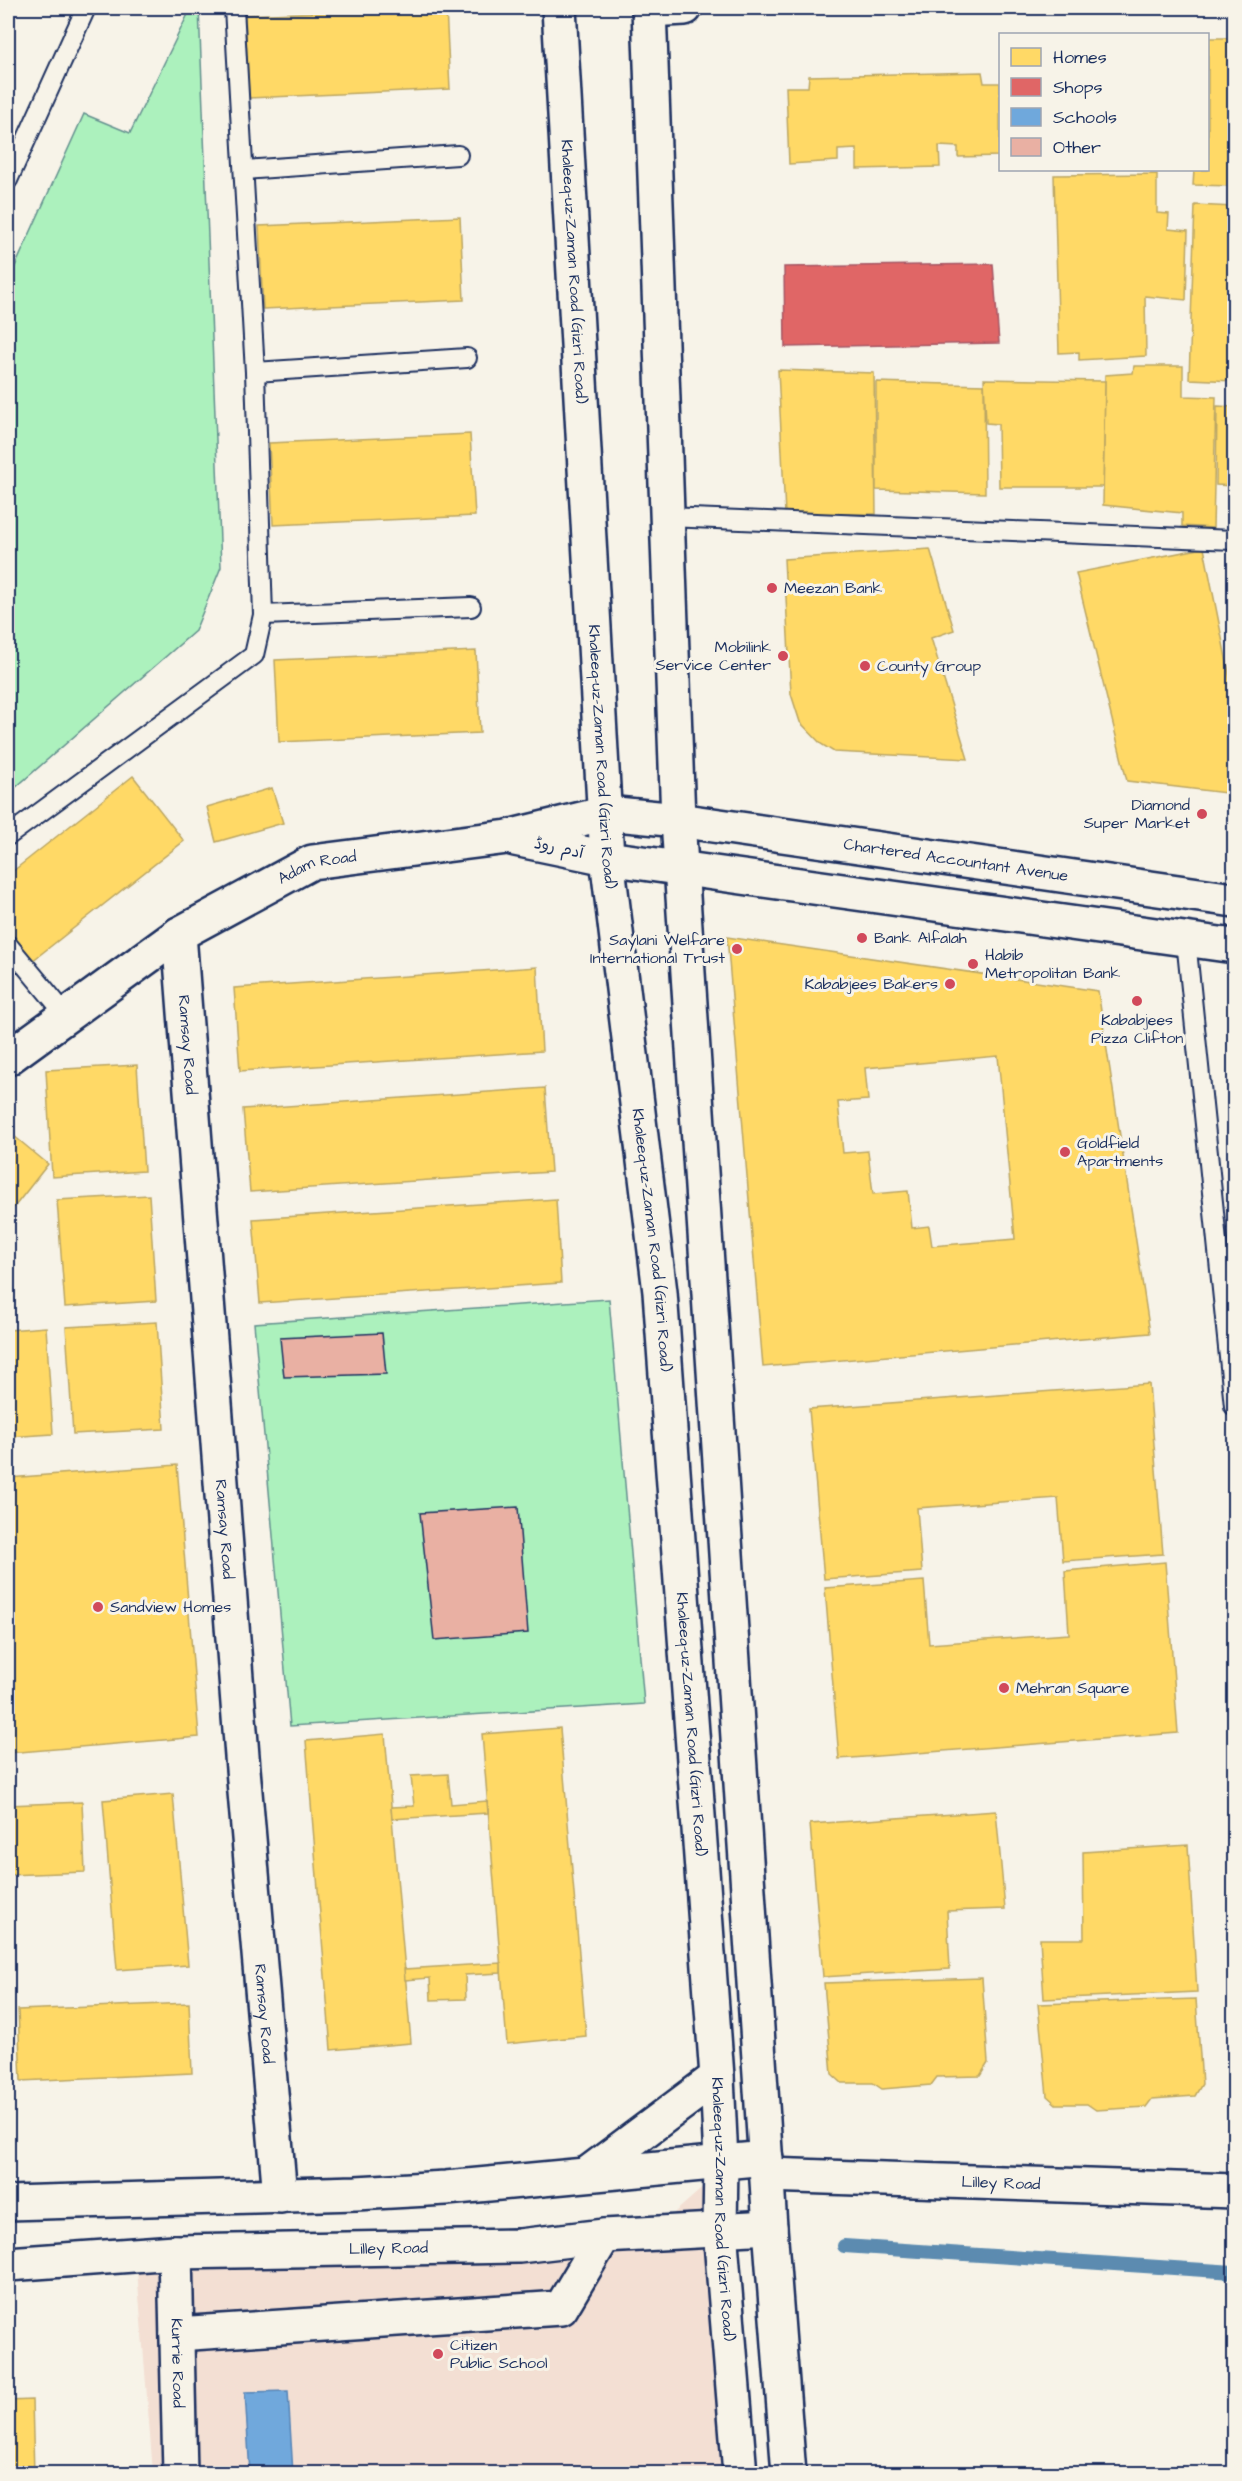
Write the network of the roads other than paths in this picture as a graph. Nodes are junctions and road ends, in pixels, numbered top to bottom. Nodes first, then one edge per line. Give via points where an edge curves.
1 (234, 8) edge
2 (559, 8) edge
3 (685, 8) edge
4 (81, 9) edge
5 (649, 9) edge
6 (458, 155) dead end
7 (244, 171) junction
8 (8, 180) edge
9 (467, 358) dead end
10 (255, 372) junction
11 (667, 517) junction
12 (1234, 540) edge
13 (471, 607) dead end
14 (263, 615) junction
15 (606, 813) junction
16 (678, 820) junction
17 (8, 836) edge
18 (508, 837) junction
19 (607, 858) junction
20 (682, 867) junction
21 (1234, 900) edge
22 (179, 934) junction
23 (1186, 940) junction
24 (8, 945) edge
25 (1234, 946) edge
26 (66, 1015) junction
27 (8, 1058) edge
28 (1234, 1406) edge
29 (717, 2077) junction
30 (721, 2161) junction
31 (766, 2166) junction
32 (585, 2175) junction
33 (1234, 2191) edge
34 (280, 2196) junction
35 (8, 2204) edge
36 (770, 2227) junction
37 (720, 2229) junction
38 (604, 2236) junction
39 (175, 2252) junction
40 (8, 2264) edge
41 (177, 2334) junction
42 (180, 2474) edge
43 (740, 2474) edge
44 (789, 2474) edge

1 - 7 lane
2 - 15 main road, Khaleeq-uz-Zaman Road (Gizri Road)
3 - 5 main road
4 - 8 lane
5 - 11 main road
6 - 7 lane
7 - 10 lane
9 - 10 lane
10 - 14 lane
11 - 12 lane
11 - 16 main road
13 - 14 lane
14 - 17 lane via 254,655
15 - 16 main road, Adam Road
15 - 18 main road, Adam Road
15 - 19 main road, Khaleeq-uz-Zaman Road (Gizri Road)
16 - 20 main road
16 - 21 main road, Chartered Accountant Avenue
18 - 19 main road, آدم روڈ
18 - 22 main road, Adam Road via 312,862
19 - 20 main road, آدم روڈ
19 - 29 main road, Khaleeq-uz-Zaman Road (Gizri Road) via 660,1292
20 - 23 main road, آدم روڈ
20 - 31 main road
22 - 26 main road, Adam Road
22 - 34 main road, Ramsay Road
23 - 25 main road
23 - 28 lane
24 - 26 lane
26 - 27 main road, Adam Road
29 - 30 main road, Khaleeq-uz-Zaman Road (Gizri Road)
29 - 32 main road
30 - 31 main road, Lilley Road
30 - 32 main road, Lilley Road
30 - 37 main road, Khaleeq-uz-Zaman Road (Gizri Road)
31 - 33 main road, Lilley Road
31 - 36 main road
32 - 34 main road, Lilley Road via 446,2188
34 - 35 main road
36 - 37 main road, Lilley Road
36 - 44 main road
37 - 38 main road, Lilley Road
37 - 43 main road, Khaleeq-uz-Zaman Road (Gizri Road)
38 - 39 main road, Lilley Road via 449,2249
38 - 41 main road via 561,2308
39 - 40 main road, Lilley Road
39 - 41 main road, Kurrie Road
41 - 42 main road, Kurrie Road

